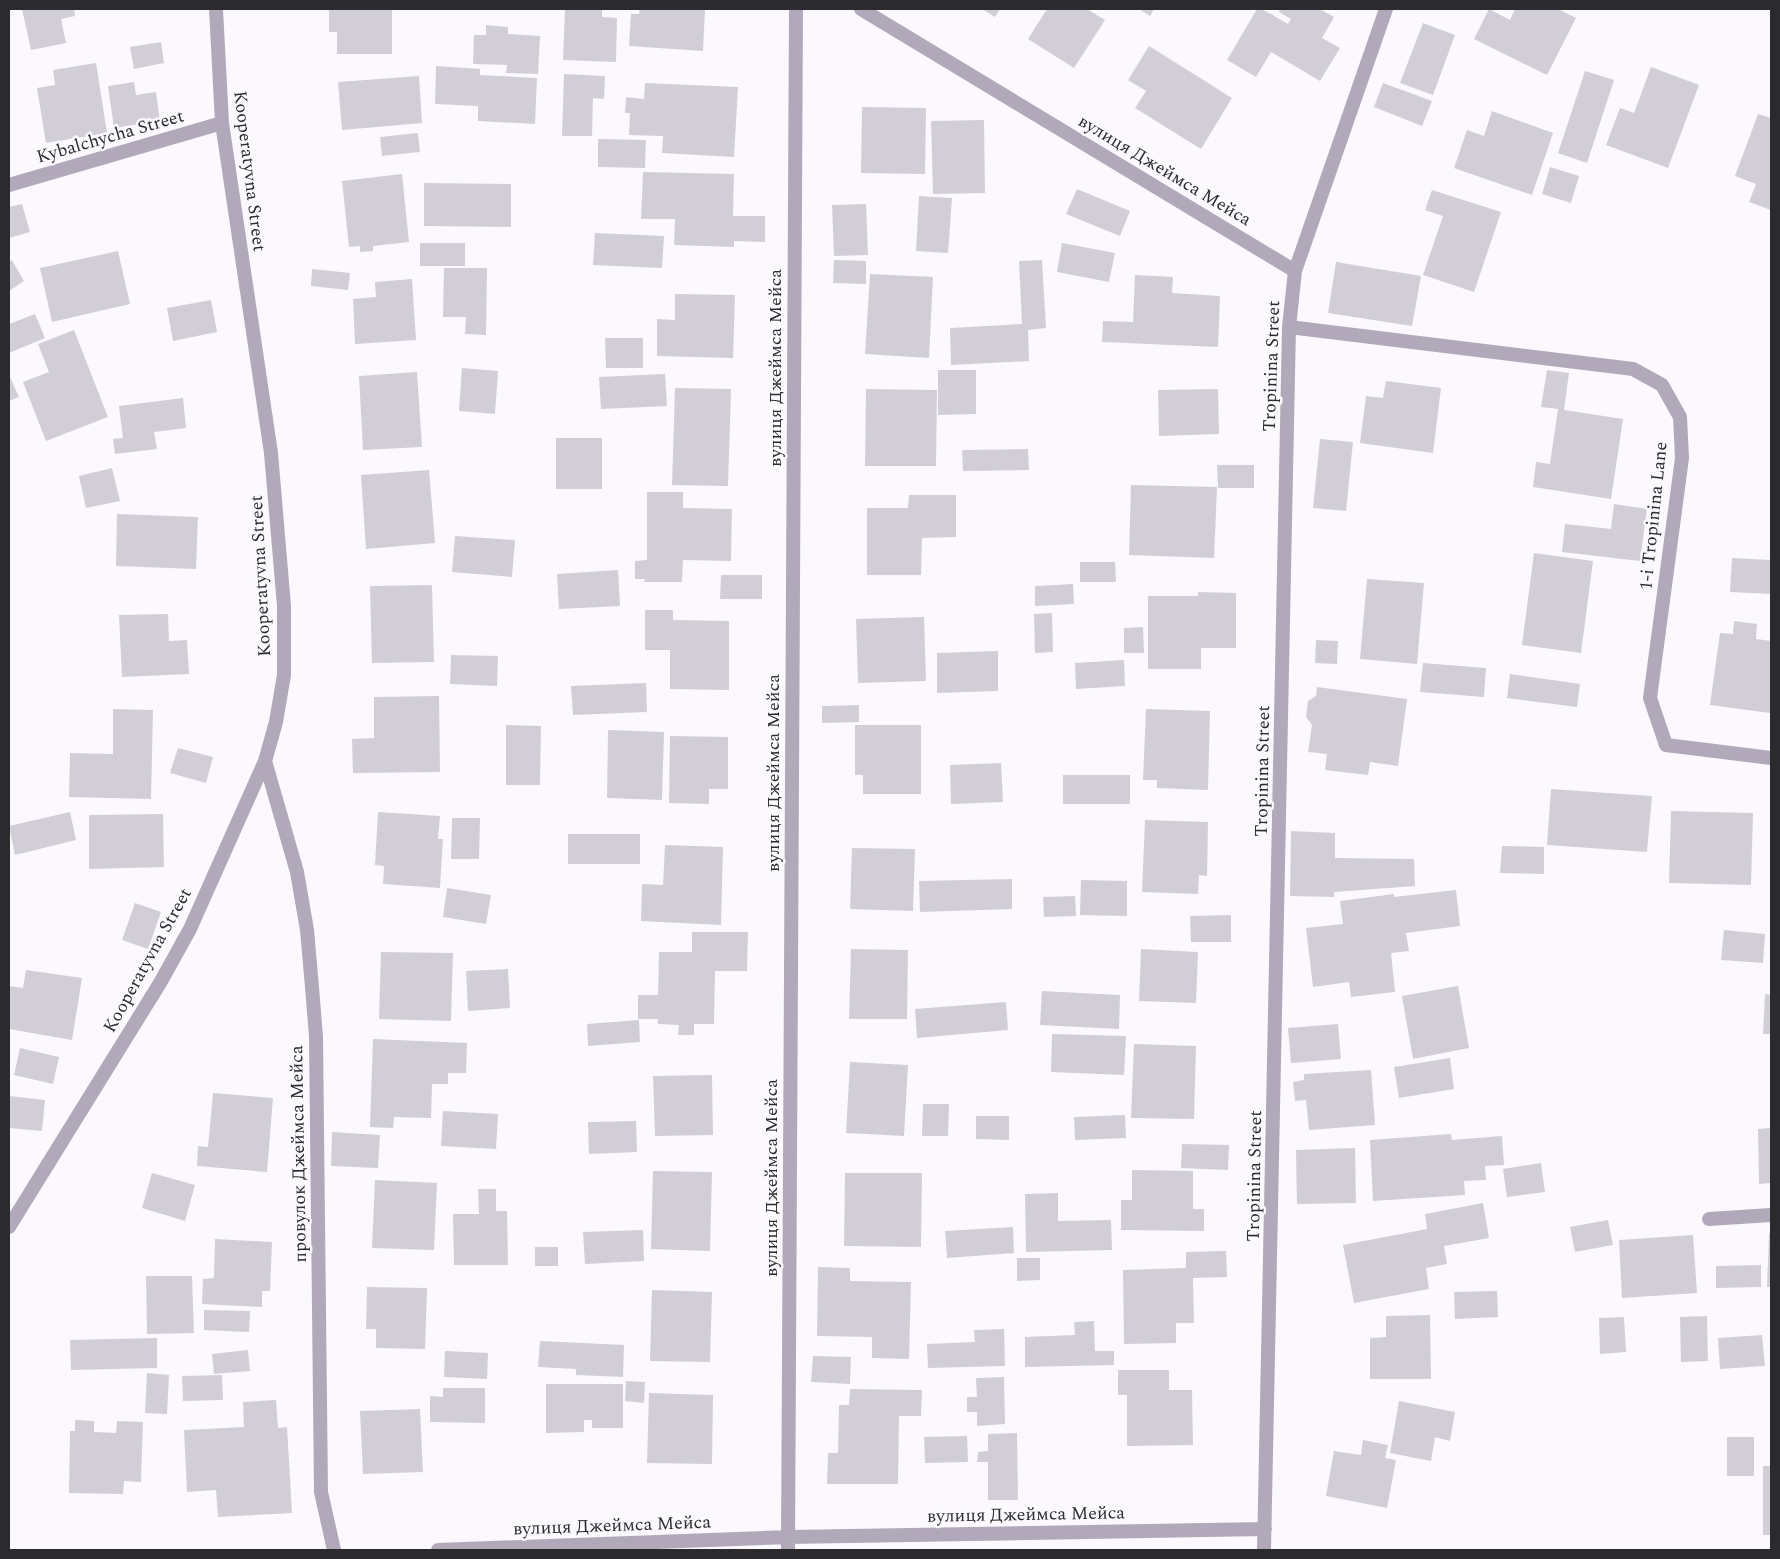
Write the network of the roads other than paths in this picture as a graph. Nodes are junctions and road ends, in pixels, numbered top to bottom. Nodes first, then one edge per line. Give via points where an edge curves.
1 (216, 9) edge
2 (796, 9) edge
3 (861, 9) edge
4 (1386, 9) edge
5 (222, 123) junction
6 (9, 185) edge
7 (1294, 271) junction
8 (1289, 327) junction
9 (1771, 758) edge
10 (265, 761) junction
11 (1771, 1215) edge
12 (1709, 1219) dead end
13 (9, 1227) edge
14 (1265, 1529) junction
15 (788, 1544) edge
16 (334, 1550) edge
17 (438, 1550) edge
18 (1264, 1550) edge

1 - 5 street, Kooperatyvna Street
2 - 15 street, вулиця Джеймса Мейса
3 - 7 street, вулиця Джеймса Мейса
4 - 7 street, Tropinina Street
5 - 6 street, Kybalchycha Street
5 - 10 street, Kooperatyvna Street via 271,453 284,606 284,675
7 - 8 street, Tropinina Street
8 - 9 street, 1-i Tropinina Lane via 1633,369 1662,385 1680,417 1682,458 1650,698 1666,745
8 - 14 street, Tropinina Street
10 - 13 street, Kooperatyvna Street via 190,929
10 - 16 street, провулок Джеймса Мейса via 297,872 307,930 316,1037 321,1492
11 - 12 street
14 - 15 street, вулиця Джеймса Мейса
14 - 18 street, Tropinina Street
15 - 17 street, вулиця Джеймса Мейса

